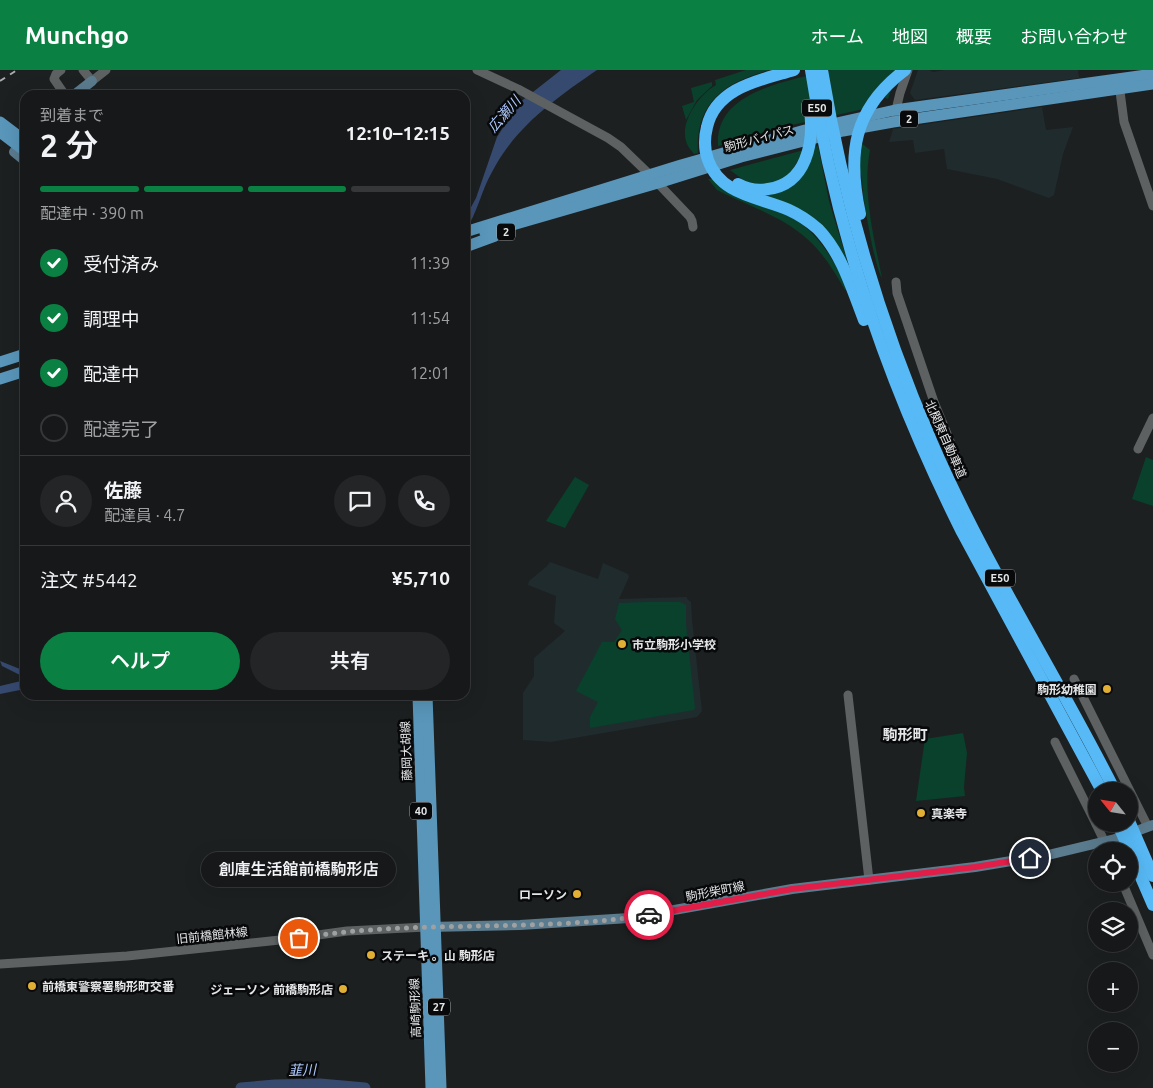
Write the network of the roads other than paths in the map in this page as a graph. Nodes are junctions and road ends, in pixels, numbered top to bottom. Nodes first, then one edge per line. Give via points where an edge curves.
1 (61, 70) edge
2 (83, 70) edge
3 (106, 70) edge
4 (477, 70) edge
5 (794, 70) edge
6 (804, 70) edge
7 (811, 70) edge
8 (815, 70) edge
9 (822, 70) edge
10 (906, 70) edge
11 (490, 73) edge
12 (1153, 74) edge
13 (92, 81) junction
14 (1119, 84) junction
15 (1153, 84) edge
16 (62, 90) edge
17 (80, 90) edge
18 (894, 116) junction
19 (0, 122) edge
20 (0, 132) edge
21 (20, 137) edge
22 (708, 142) junction
23 (830, 144) junction
24 (20, 152) edge
25 (720, 174) junction
26 (654, 179) junction
27 (1153, 206) edge
28 (693, 227) dead end
29 (470, 233) edge
30 (470, 233) edge
31 (896, 282) dead end
32 (867, 287) junction
33 (20, 356) edge
34 (0, 362) edge
35 (20, 366) edge
36 (0, 372) edge
37 (20, 373) edge
38 (0, 379) edge
39 (20, 381) edge
40 (0, 387) edge
41 (1153, 418) edge
42 (1138, 449) dead end
43 (956, 456) dead end
44 (1074, 679) dead end
45 (848, 695) dead end
46 (418, 700) edge
47 (427, 700) edge
48 (1055, 742) dead end
49 (1097, 782) edge
50 (1109, 782) edge
51 (1088, 808) edge
52 (1151, 826) edge
53 (1100, 832) edge
54 (1121, 832) edge
55 (1134, 832) edge
56 (1104, 840) junction
57 (1153, 876) edge
58 (869, 880) junction
59 (1126, 892) edge
60 (1153, 905) edge
61 (431, 927) junction
62 (1153, 955) edge
63 (0, 964) edge
64 (431, 1088) edge
65 (441, 1088) edge

1 - 16 street via 54,79
2 - 13 street
3 - 13 street
4 - 11 street
5 - 22 highway via 749,84 726,96 710,116 705,133
6 - 25 highway via 812,132 804,164 788,182 756,190
7 - 23 highway, E50
8 - 22 highway via 763,85 734,99 717,118
9 - 23 highway, E50
10 - 18 street
10 - 32 highway via 890,82 870,105 855,140 854,177 863,230
11 - 26 street via 608,138
12 - 14 main road, 駒形バイパス / 2
13 - 17 main road
14 - 15 main road, 駒形バイパス / 2
14 - 18 main road, 駒形バイパス / 2
14 - 27 street via 1124,122
18 - 26 main road, 駒形バイパス / 2 via 805,130 732,150
19 - 21 main road
20 - 24 main road
22 - 25 highway
23 - 32 highway, E50 via 832,182
25 - 32 highway via 733,189 789,210 816,228 838,258
26 - 28 street via 692,221
26 - 29 main road, 駒形バイパス / 2 via 530,211
26 - 30 main road, 駒形バイパス / 2 via 546,216
31 - 43 street via 897,294 934,402
32 - 49 highway, 北関東自動車道 / E50 via 900,408 918,438 966,539
32 - 50 highway, 北関東自動車道 / E50 via 892,323 899,359 932,443 972,526
33 - 34 main road
35 - 36 main road
37 - 38 main road
39 - 40 main road
41 - 42 street
44 - 52 street
45 - 58 street
46 - 61 main road, 藤岡大胡線 / 40
47 - 61 main road, 藤岡大胡線 / 40
48 - 51 street
52 - 56 main road, 駒形柴町線
53 - 56 street
54 - 60 highway
55 - 57 highway
56 - 58 main road, 駒形柴町線 via 1048,855
58 - 61 main road, 駒形柴町線 via 792,889 629,918
59 - 62 street
61 - 63 street, 旧前橋館林線 via 347,930 146,954
61 - 64 main road, 高崎駒形線 / 27
61 - 65 main road, 高崎駒形線 / 27

